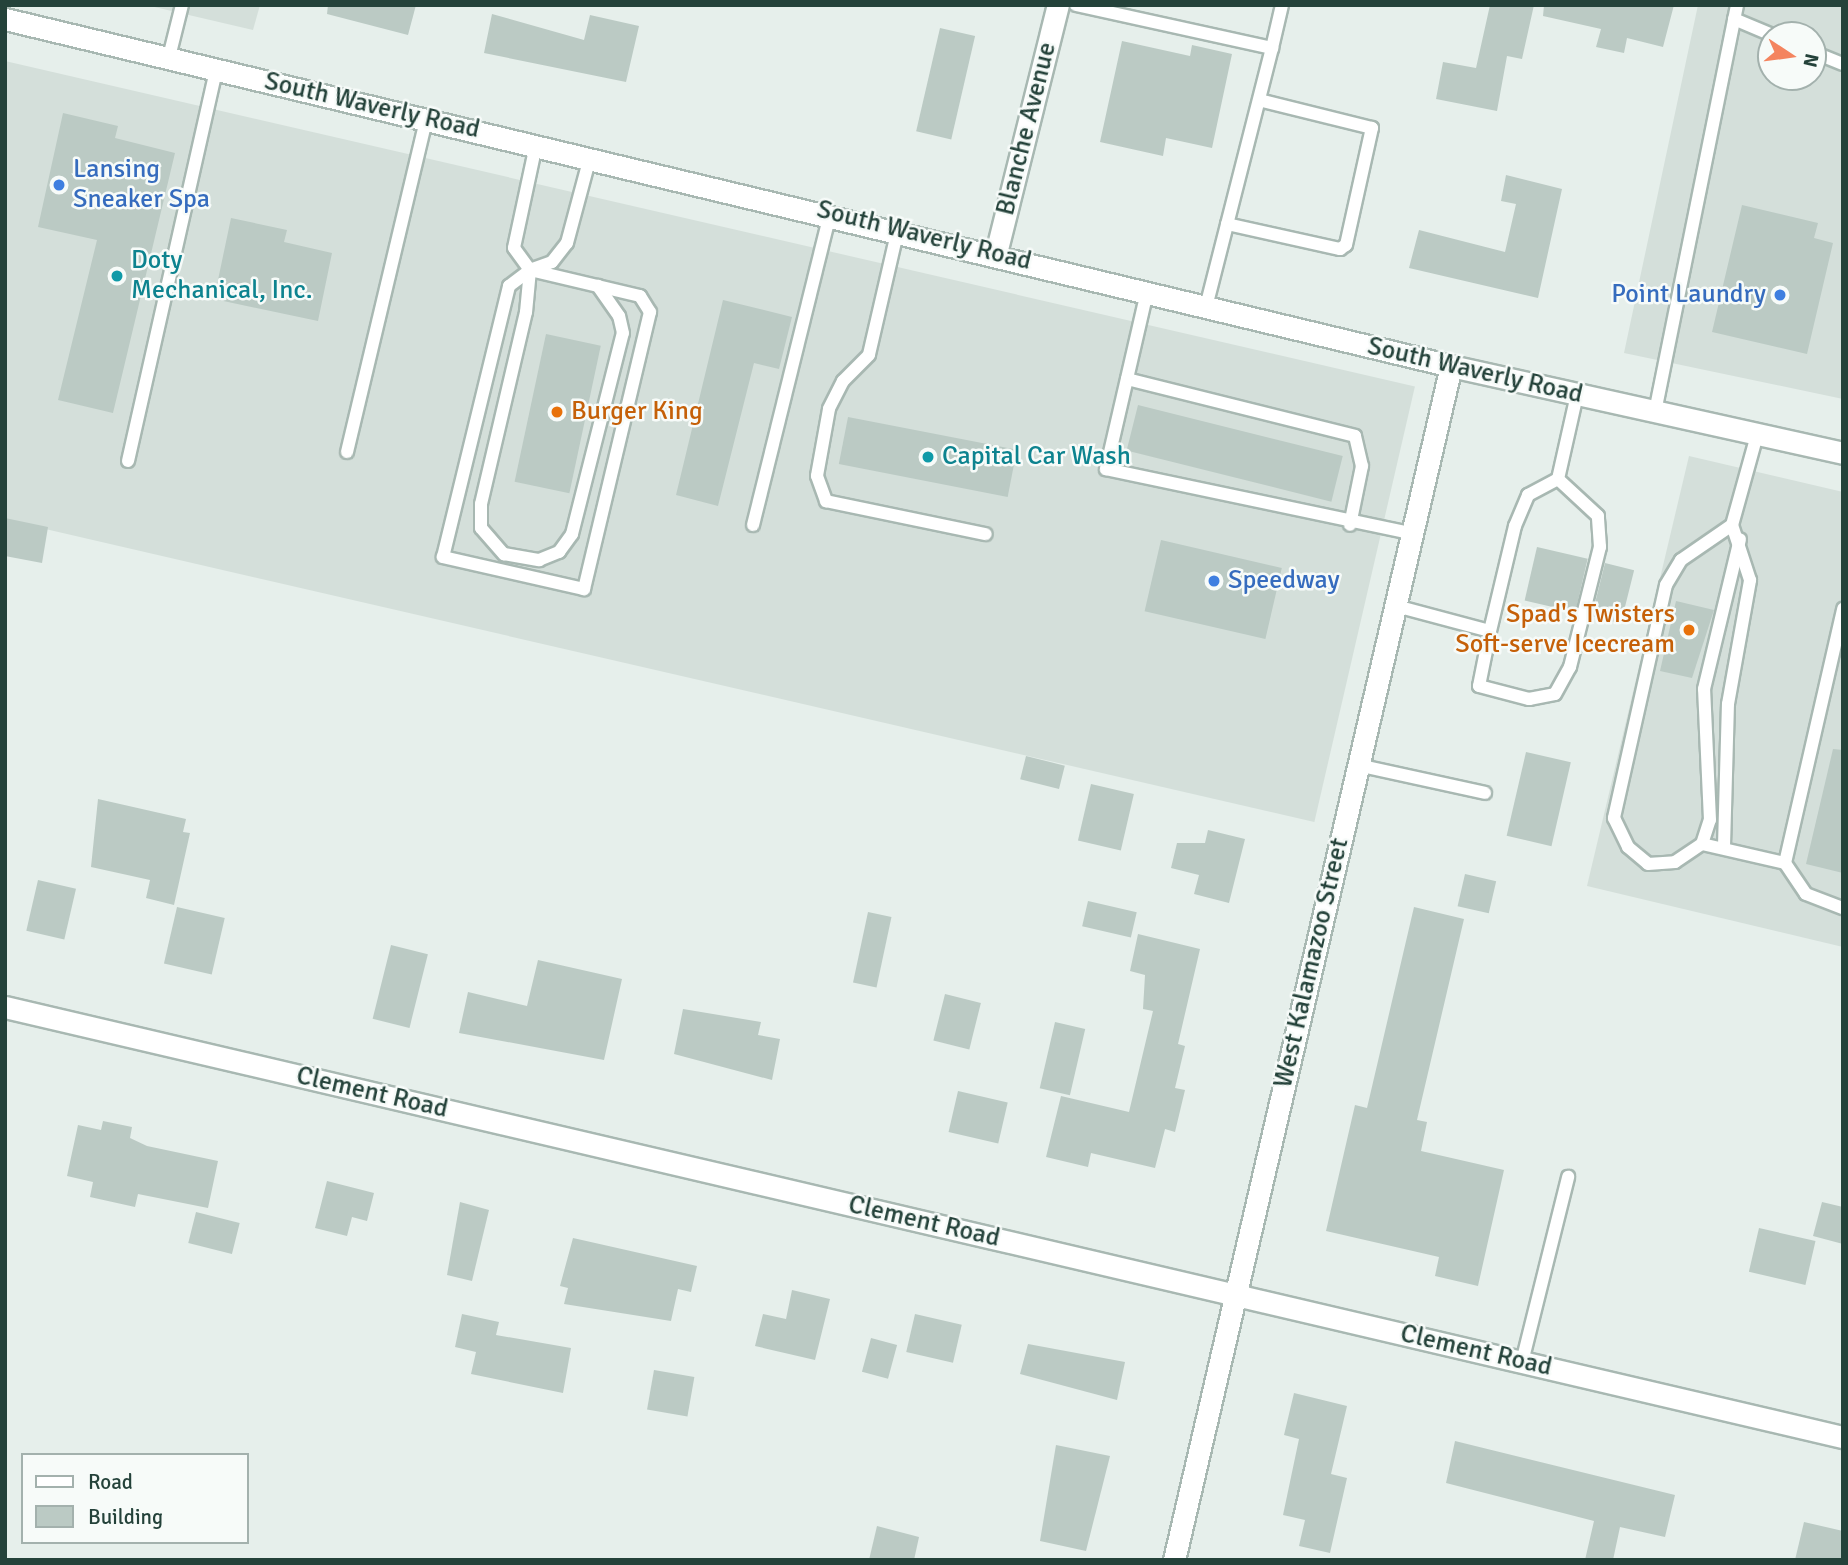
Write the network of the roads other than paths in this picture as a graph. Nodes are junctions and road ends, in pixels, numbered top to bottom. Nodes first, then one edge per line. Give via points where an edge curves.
1 (182, 5) edge
2 (1058, 5) edge
3 (1076, 5) edge
4 (1282, 5) edge
5 (1737, 5) edge
6 (1128, 9) edge
7 (5, 19) edge
8 (1734, 19) junction
9 (1757, 29) edge
10 (1272, 48) junction
11 (169, 57) junction
12 (216, 70) junction
13 (1259, 100) junction
14 (426, 120) junction
15 (536, 145) junction
16 (590, 157) junction
17 (830, 213) junction
18 (1227, 223) junction
19 (898, 229) junction
20 (996, 253) junction
21 (530, 270) junction
22 (598, 286) junction
23 (1147, 292) junction
24 (1206, 307) junction
25 (1451, 366) junction
26 (1127, 379) junction
27 (1577, 396) junction
28 (1655, 412) junction
29 (1757, 435) junction
30 (347, 452) dead end
31 (1843, 453) edge
32 (128, 461) dead end
33 (1558, 479) junction
34 (1732, 524) junction
35 (753, 525) dead end
36 (1350, 525) junction
37 (986, 534) dead end
38 (1414, 534) junction
39 (1740, 537) junction
40 (1396, 606) junction
41 (1843, 609) edge
42 (1490, 631) junction
43 (1837, 665) edge
44 (1357, 765) junction
45 (1485, 793) dead end
46 (1702, 844) junction
47 (1724, 846) junction
48 (1785, 863) junction
49 (1843, 908) edge
50 (5, 1007) edge
51 (1568, 1177) dead end
52 (1236, 1295) junction
53 (1522, 1362) junction
54 (1843, 1437) edge
55 (1174, 1560) edge

1 - 11 lane
2 - 20 street, Blanche Avenue
3 - 6 lane
4 - 10 lane
5 - 8 lane
6 - 10 lane
7 - 11 street, South Waverly Road
8 - 9 lane
8 - 28 lane
10 - 13 lane
11 - 12 street, South Waverly Road
12 - 14 street, South Waverly Road
12 - 32 lane
13 - 18 lane
13 - 18 lane via 1372,128 1346,244 1340,249
14 - 15 street, South Waverly Road
14 - 30 lane
15 - 16 street, South Waverly Road
15 - 21 lane via 514,248
16 - 17 street, South Waverly Road
16 - 21 lane via 567,243 552,262
17 - 19 street, South Waverly Road
17 - 35 lane
18 - 24 lane
19 - 20 street, South Waverly Road
19 - 37 lane via 869,355 843,381 829,409 817,476 826,501
20 - 23 street, South Waverly Road
21 - 22 lane
21 - 22 lane via 526,312 481,504 481,528 504,554 539,560 559,552 572,534 622,333 620,316
21 - 22 lane via 509,286 443,557 584,589 650,313 640,296
23 - 24 street, South Waverly Road
23 - 26 lane
24 - 25 street, South Waverly Road
25 - 27 street, South Waverly Road
25 - 38 street, West Kalamazoo Street
26 - 36 lane via 1355,436 1362,466
26 - 36 lane via 1106,469
27 - 28 street, South Waverly Road
27 - 33 lane
28 - 29 street, South Waverly Road
29 - 31 street, South Waverly Road
29 - 34 lane
33 - 42 lane via 1528,495
33 - 42 lane via 1598,516 1600,547 1570,667 1555,694 1529,699 1479,686
34 - 39 lane
34 - 46 lane via 1681,560 1666,585 1614,818 1628,848 1648,864 1675,862
36 - 38 lane
38 - 40 street, West Kalamazoo Street
39 - 46 lane via 1705,676 1710,820
39 - 47 lane via 1750,580 1728,704
40 - 42 lane
40 - 44 street, West Kalamazoo Street
41 - 43 lane
43 - 48 lane
44 - 45 lane
44 - 52 street, West Kalamazoo Street
46 - 47 lane
47 - 48 lane
48 - 49 lane via 1806,894
50 - 52 street, Clement Road
51 - 53 lane
52 - 53 street, Clement Road
52 - 55 street, West Kalamazoo Street
53 - 54 street, Clement Road

